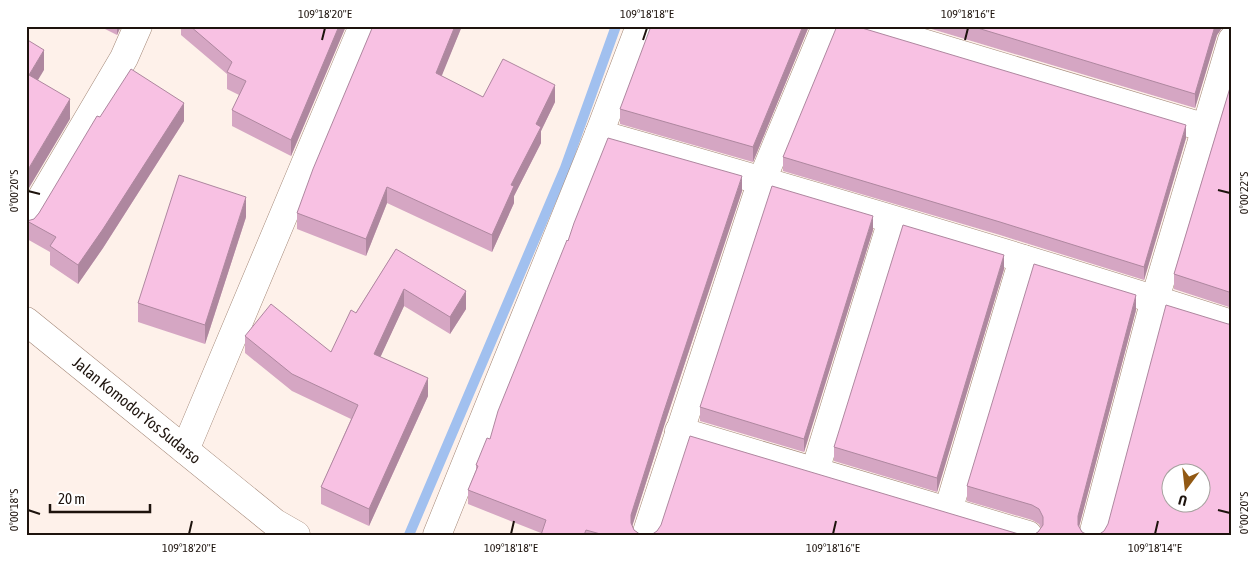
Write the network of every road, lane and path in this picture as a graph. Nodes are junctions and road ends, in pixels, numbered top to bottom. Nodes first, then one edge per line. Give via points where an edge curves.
1 (138, 26) edge
2 (364, 26) edge
3 (640, 26) edge
4 (826, 26) edge
5 (866, 26) edge
6 (1232, 40) edge
7 (1206, 128) junction
8 (599, 134) junction
9 (762, 180) junction
10 (892, 220) junction
11 (26, 224) edge
12 (1022, 259) junction
13 (1156, 299) junction
14 (26, 320) edge
15 (1232, 324) edge
16 (679, 431) junction
17 (185, 450) junction
18 (815, 471) junction
19 (948, 511) junction
20 (296, 535) edge
21 (437, 535) edge
22 (646, 535) edge
23 (1028, 535) edge
24 (1094, 535) edge

1 - 11 street via 124,58
2 - 17 street
3 - 8 street
4 - 9 street
5 - 7 street
6 - 7 street
7 - 13 street
8 - 9 street
8 - 21 street
9 - 10 street
9 - 16 street
10 - 12 street
10 - 18 street
12 - 13 street
12 - 19 street
13 - 15 street
13 - 24 street
14 - 17 street, Jalan Komodor Yos Sudarso
16 - 18 street
16 - 22 street
17 - 20 street, Jalan Komodor Yos Sudarso via 275,523
18 - 19 street
19 - 23 street

